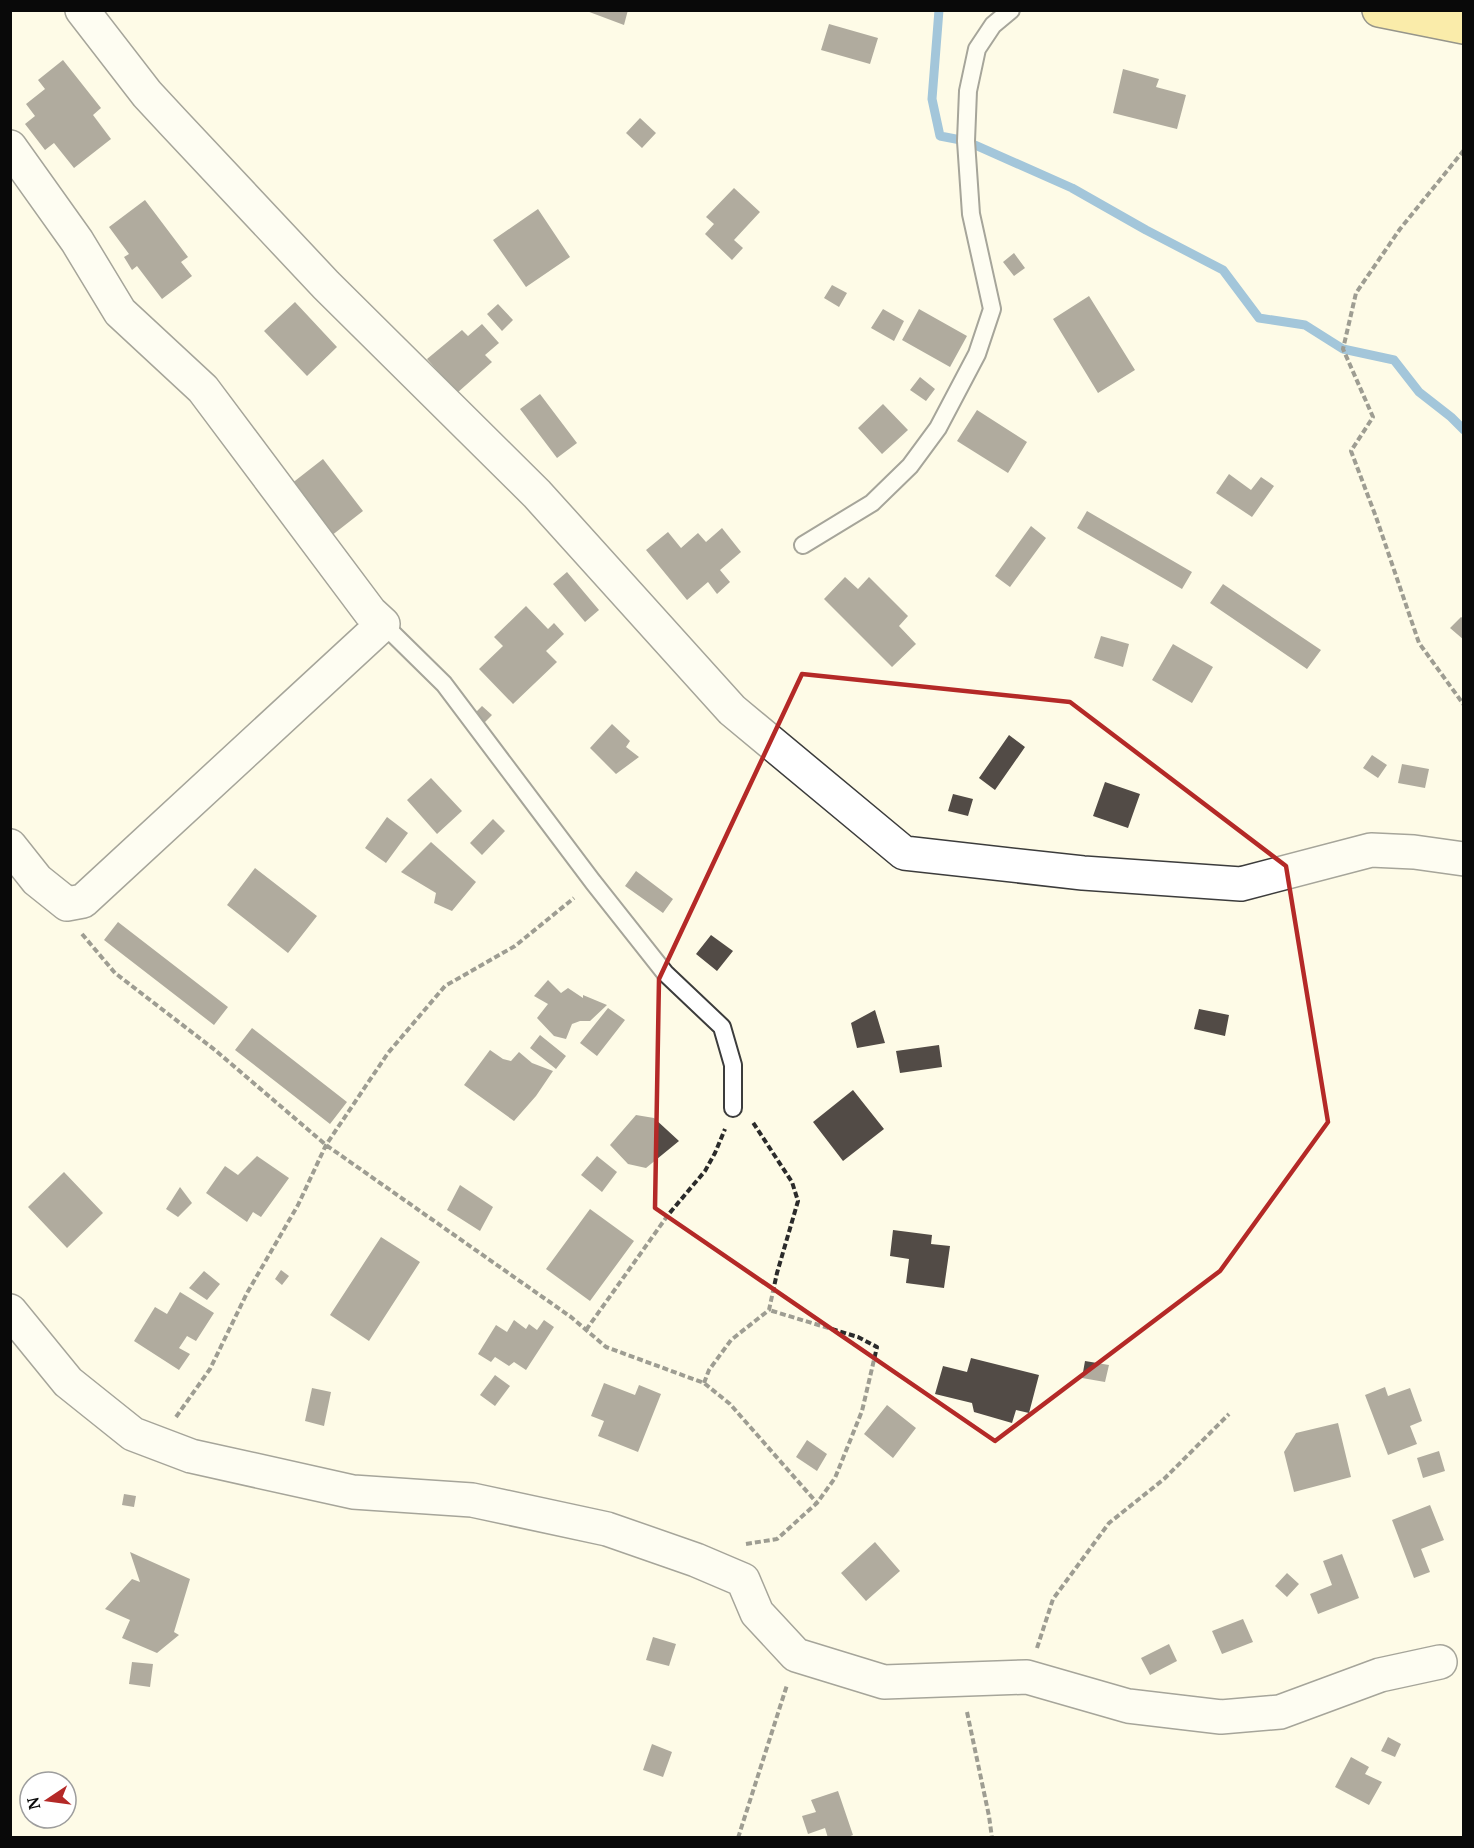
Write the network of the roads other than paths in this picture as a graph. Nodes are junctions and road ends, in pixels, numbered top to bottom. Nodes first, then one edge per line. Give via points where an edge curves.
1 (82, 10) edge
2 (1011, 10) edge
3 (1379, 10) edge
4 (1464, 27) edge
5 (10, 147) edge
6 (803, 545) dead end
7 (383, 624) junction
8 (10, 846) edge
9 (1464, 859) edge
10 (733, 1108) road end
11 (10, 1311) edge
12 (1440, 1662) dead end

1 - 9 street via 166,115 326,285 537,494 732,710 904,853 1083,873 1241,884 1371,850
2 - 6 lane via 993,25 977,49 968,91 966,141 971,214 992,309 977,354 938,428 910,466 872,503
3 - 4 main road
5 - 7 street via 77,242 120,312 203,389 370,612
7 - 8 street via 83,901 67,904 37,880
7 - 10 lane via 444,684 665,973 722,1027 733,1065
11 - 12 street via 68,1382 133,1434 191,1456 353,1492 472,1500 607,1529 743,1580 757,1613 796,1655 884,1682 1027,1677 1128,1706 1221,1717 1280,1712 1380,1676

